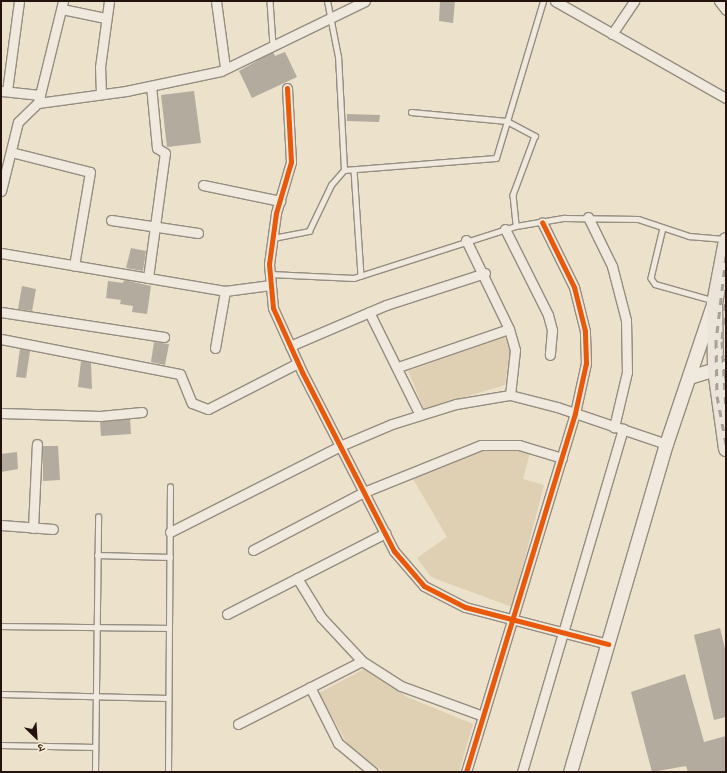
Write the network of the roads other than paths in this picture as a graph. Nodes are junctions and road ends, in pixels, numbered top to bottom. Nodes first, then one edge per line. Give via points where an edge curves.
1 (19, 1) edge
2 (109, 1) edge
3 (216, 1) edge
4 (270, 1) edge
5 (327, 1) edge
6 (365, 1) edge
7 (543, 1) edge
8 (555, 1) edge
9 (634, 1) edge
10 (719, 1) edge
11 (63, 5) edge
12 (726, 10) edge
13 (105, 18) junction
14 (328, 19) junction
15 (612, 34) junction
16 (272, 46) junction
17 (225, 68) junction
18 (151, 86) junction
19 (286, 88) dead end
20 (4, 91) edge
21 (100, 94) junction
22 (726, 98) edge
23 (39, 99) junction
24 (411, 112) dead end
25 (507, 121) junction
26 (11, 152) junction
27 (344, 170) junction
28 (354, 170) junction
29 (203, 185) dead end
30 (1, 191) edge
31 (280, 201) junction
32 (588, 217) junction
33 (111, 220) dead end
34 (542, 222) junction
35 (155, 226) junction
36 (516, 226) junction
37 (662, 228) junction
38 (504, 229) junction
39 (198, 233) dead end
40 (273, 238) junction
41 (466, 240) junction
42 (726, 240) edge
43 (1, 253) edge
44 (74, 266) junction
45 (485, 273) junction
46 (270, 274) junction
47 (361, 276) junction
48 (148, 278) junction
49 (271, 286) junction
50 (225, 291) junction
51 (714, 302) junction
52 (1, 312) edge
53 (369, 312) junction
54 (510, 329) junction
55 (164, 337) dead end
56 (1, 339) edge
57 (290, 346) junction
58 (215, 348) dead end
59 (550, 355) dead end
60 (298, 363) junction
61 (398, 367) junction
62 (721, 368) edge
63 (689, 377) junction
64 (510, 395) junction
65 (142, 412) dead end
66 (1, 413) edge
67 (575, 413) junction
68 (420, 415) junction
69 (619, 428) junction
70 (37, 444) dead end
71 (666, 444) junction
72 (340, 446) junction
73 (726, 448) edge
74 (562, 458) junction
75 (170, 487) dead end
76 (364, 492) junction
77 (98, 517) dead end
78 (1, 525) edge
79 (33, 528) junction
80 (53, 529) dead end
81 (170, 532) junction
82 (385, 533) junction
83 (253, 550) dead end
84 (97, 555) junction
85 (170, 557) junction
86 (296, 578) junction
87 (228, 614) dead end
88 (514, 618) junction
89 (1, 626) edge
90 (97, 627) junction
91 (169, 628) junction
92 (561, 631) junction
93 (608, 644) junction
94 (362, 661) junction
95 (310, 687) junction
96 (1, 694) edge
97 (96, 696) junction
98 (168, 698) junction
99 (484, 716) junction
100 (238, 724) dead end
101 (1, 745) edge
102 (95, 747) junction
103 (95, 772) edge
104 (168, 772) edge
105 (372, 772) edge
106 (466, 772) edge
107 (522, 772) edge
108 (570, 772) edge

1 - 20 street
2 - 13 street
3 - 17 street
4 - 16 lane
5 - 14 lane
6 - 14 street
7 - 25 lane
8 - 15 street
9 - 15 street
10 - 12 street
11 - 13 street
11 - 23 street
13 - 21 street
14 - 16 street
14 - 27 lane via 338,57
15 - 22 street
16 - 17 street
17 - 18 street
18 - 21 street
18 - 35 street via 157,148 165,153
19 - 31 street via 291,162
20 - 23 street
21 - 23 street
23 - 26 street via 18,122
24 - 25 lane
25 - 28 lane via 496,158
25 - 36 lane via 535,136 513,195
26 - 30 street
26 - 44 street via 90,172
27 - 28 lane
27 - 40 lane via 331,184 309,231
28 - 47 lane
29 - 31 street
31 - 40 street
32 - 34 lane
32 - 37 lane via 638,219
32 - 69 street via 612,266 626,320 627,372
33 - 35 street
34 - 36 lane
34 - 67 street via 574,287 585,331 586,363
35 - 39 street
35 - 48 street
36 - 38 lane
37 - 42 lane via 689,236
37 - 51 lane via 651,278 655,284
38 - 41 lane
38 - 59 street via 548,315 552,330
40 - 46 street
41 - 45 street
41 - 47 lane
42 - 51 main road
43 - 44 street
44 - 48 street
45 - 53 street
45 - 54 street
46 - 47 lane
46 - 49 street
48 - 50 street
49 - 50 street
49 - 57 street via 273,308
50 - 58 street
51 - 62 main road
51 - 63 main road
52 - 55 street
53 - 57 street
53 - 61 street
54 - 61 street
54 - 64 street via 516,350
56 - 60 street via 180,374 192,403 208,409
57 - 60 street
60 - 72 street
61 - 68 street
62 - 63 main road
62 - 73 main road
63 - 71 main road
64 - 67 street
64 - 68 street
65 - 66 street via 100,416
67 - 69 street
67 - 74 street
68 - 72 street
69 - 71 street
69 - 92 street
70 - 79 street
71 - 93 main road
72 - 76 street
72 - 81 street
74 - 76 street via 519,445 481,445
74 - 88 street
75 - 81 lane
76 - 82 street
76 - 83 street
77 - 84 lane
78 - 79 street
79 - 80 street
81 - 85 lane
82 - 86 street
82 - 88 street via 394,551 424,586 465,607
84 - 85 lane
84 - 90 lane
85 - 91 lane
86 - 87 street
86 - 94 street via 321,617
88 - 92 street
88 - 99 street
89 - 90 lane
90 - 91 lane
90 - 97 lane
91 - 98 lane
92 - 93 street
92 - 107 street
93 - 108 main road
94 - 95 street
94 - 99 street via 401,686
95 - 100 street
95 - 105 street via 338,743
96 - 97 lane
97 - 98 lane
97 - 102 lane
98 - 104 lane
99 - 106 street
101 - 102 lane
102 - 103 lane

